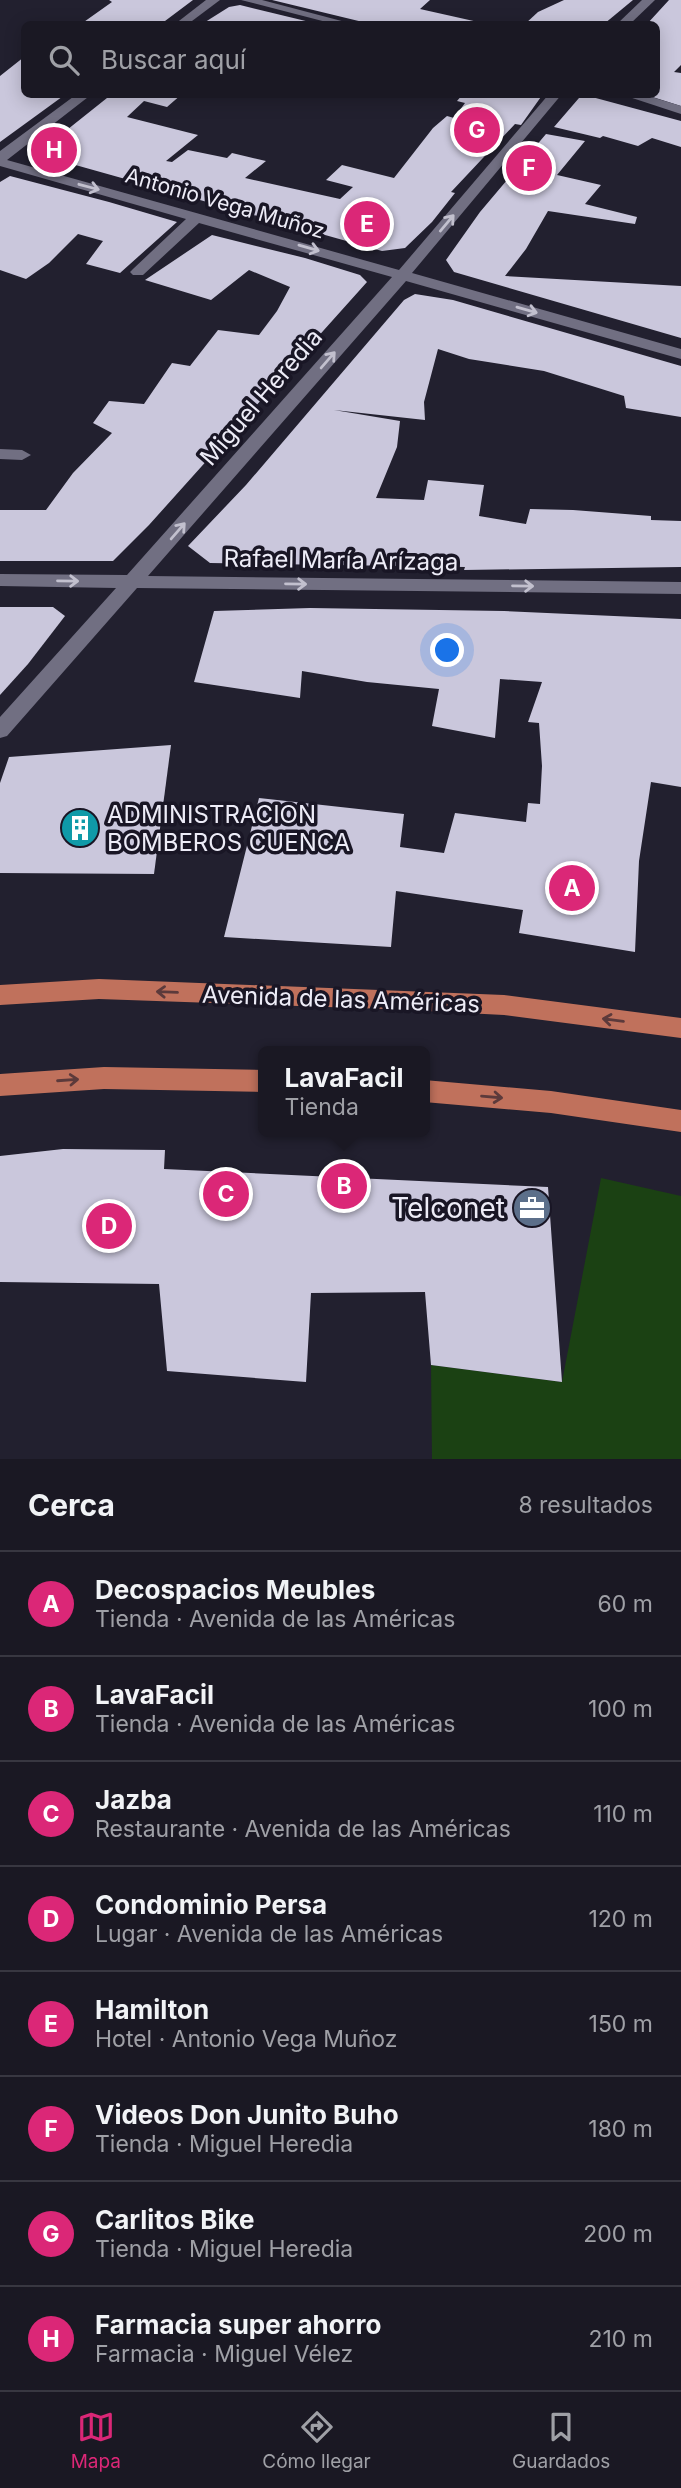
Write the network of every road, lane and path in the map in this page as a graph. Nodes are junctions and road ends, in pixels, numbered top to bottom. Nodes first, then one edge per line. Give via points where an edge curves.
1 (214, 0) edge
2 (247, 0) edge
3 (649, 0) edge
4 (185, 21) edge
5 (334, 21) edge
6 (626, 21) edge
7 (81, 98) edge
8 (553, 98) edge
9 (640, 98) edge
10 (681, 110) edge
11 (0, 160) edge
12 (195, 216) junction
13 (138, 272) dead end
14 (403, 275) junction
15 (681, 354) edge
16 (0, 454) edge
17 (22, 454) dead end
18 (0, 580) edge
19 (133, 582) junction
20 (681, 588) edge
21 (0, 731) edge
22 (0, 995) edge
23 (681, 1028) edge
24 (258, 1081) edge
25 (0, 1085) edge
26 (430, 1091) edge
27 (681, 1121) edge

1 - 4 street
2 - 5 street
3 - 6 street
7 - 11 street
14 -> 8 street, Miguel Heredia
9 - 10 street
11 -> 12 street, Antonio Vega Muñoz
12 - 13 street
12 -> 14 street, Antonio Vega Muñoz
14 -> 15 street, Antonio Vega Muñoz
19 -> 14 street, Miguel Heredia
16 - 17 street
18 -> 19 street, Rafael María Arízaga
19 -> 20 street, Rafael María Arízaga
19 - 21 street, Miguel Heredia
23 -> 22 main road, Avenida de las Américas via 504,1005 387,999 99,989
25 -> 24 main road via 104,1078
26 -> 27 main road via 551,1102

